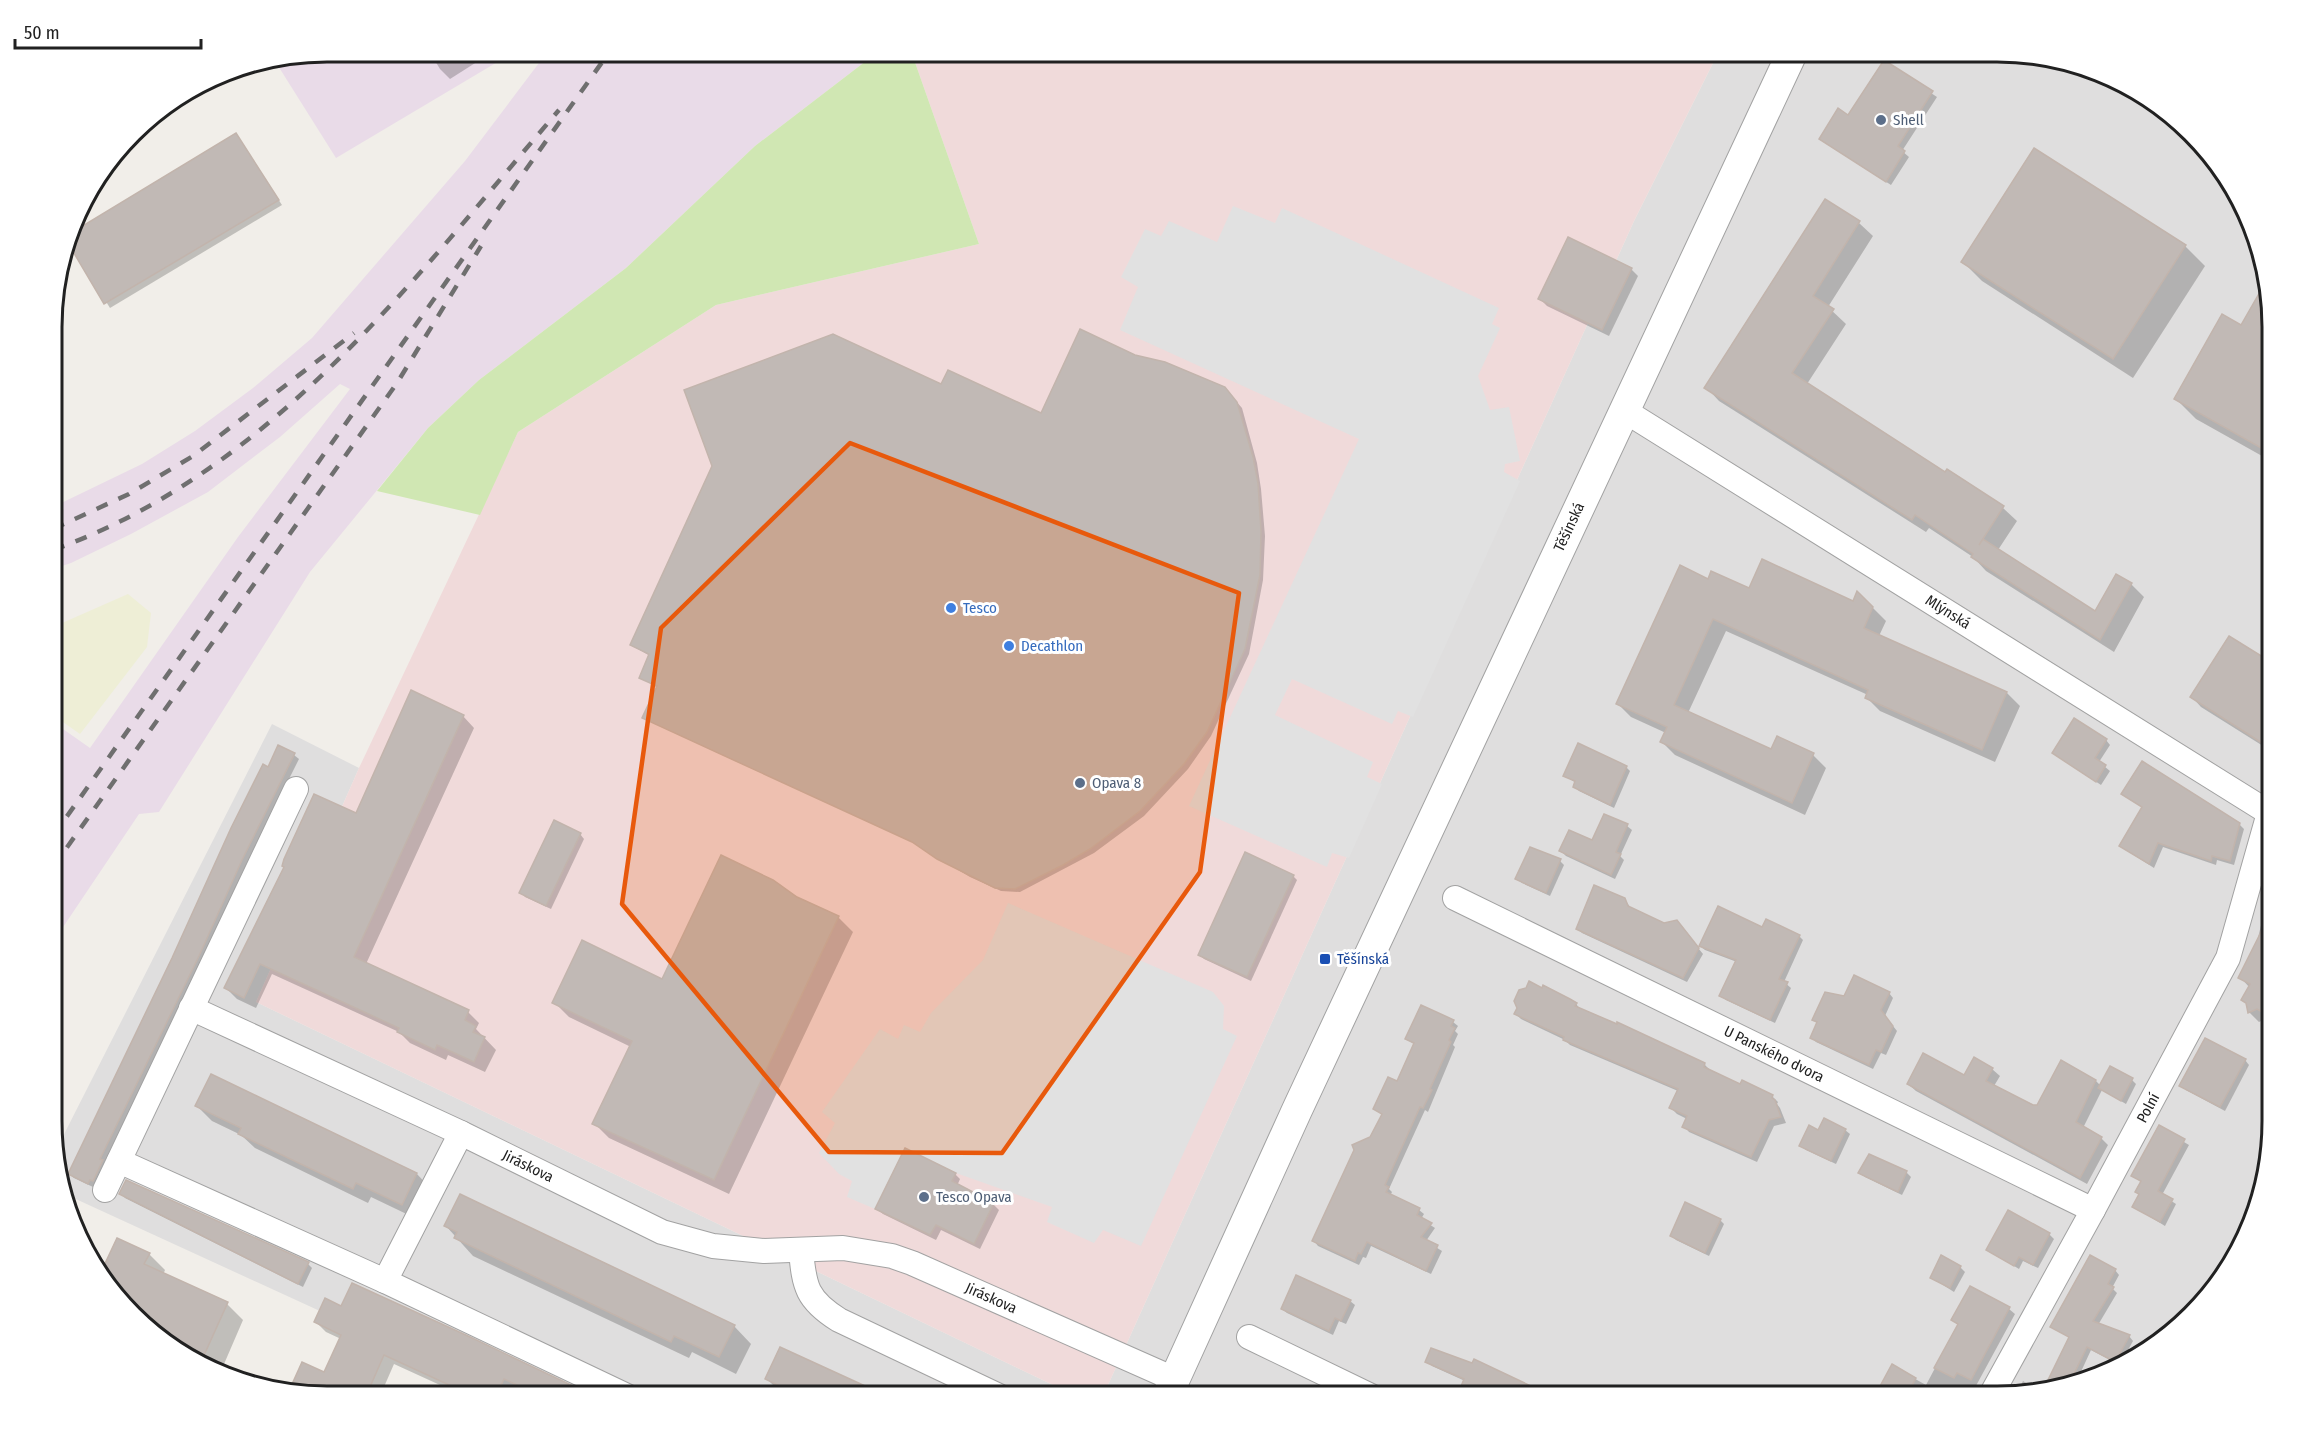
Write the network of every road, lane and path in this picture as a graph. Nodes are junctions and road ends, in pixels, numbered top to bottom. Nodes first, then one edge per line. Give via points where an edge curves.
1 (1787, 62) edge
2 (1625, 411) junction
3 (296, 789) dead end
4 (2262, 805) edge
5 (2262, 842) edge
6 (1455, 898) dead end
7 (191, 1008) junction
8 (461, 1133) junction
9 (119, 1161) junction
10 (105, 1190) dead end
11 (2093, 1210) junction
12 (801, 1250) junction
13 (385, 1281) junction
14 (1249, 1337) dead end
15 (606, 1386) edge
16 (978, 1386) edge
17 (1166, 1386) edge
18 (1171, 1386) edge
19 (1350, 1386) edge
20 (1996, 1386) edge

1 - 2 street, Těšínská
2 - 4 street, Mlýnská
2 - 18 street, Těšínská
3 - 7 street
5 - 11 street, Polní via 2228,958
6 - 11 street, U Panského dvora
7 - 8 street, Jiráskova
7 - 9 street
8 - 12 street, Jiráskova via 662,1232 713,1246
8 - 13 street
9 - 10 street
9 - 13 street
11 - 20 street, Polní
12 - 16 street via 810,1297 823,1311
12 - 17 street, Jiráskova via 843,1248 912,1263
13 - 15 street
14 - 19 street

